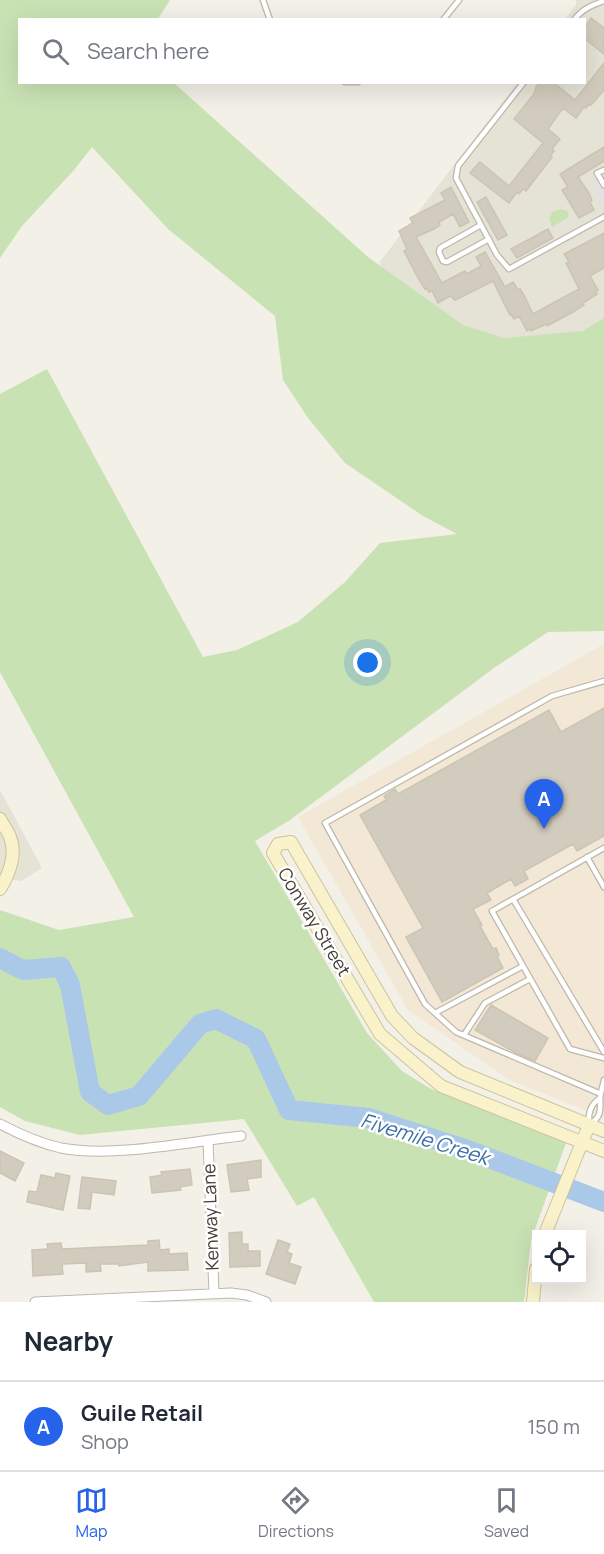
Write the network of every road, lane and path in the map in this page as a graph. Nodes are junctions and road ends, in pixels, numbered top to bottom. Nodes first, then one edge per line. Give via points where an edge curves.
1 (263, 0) edge
2 (459, 0) edge
3 (604, 1) edge
4 (269, 18) edge
5 (445, 18) edge
6 (575, 18) edge
7 (522, 84) edge
8 (604, 170) edge
9 (604, 184) edge
10 (604, 217) edge
11 (481, 225) junction
12 (489, 239) junction
13 (604, 681) edge
14 (0, 819) edge
15 (604, 848) edge
16 (587, 857) junction
17 (604, 887) edge
18 (0, 889) edge
19 (513, 899) junction
20 (523, 966) junction
21 (530, 979) junction
22 (435, 1013) junction
23 (464, 1035) junction
24 (604, 1052) edge
25 (604, 1058) edge
26 (604, 1080) edge
27 (601, 1096) junction
28 (0, 1124) edge
29 (589, 1125) junction
30 (604, 1131) edge
31 (241, 1136) dead end
32 (208, 1140) junction
33 (581, 1142) junction
34 (604, 1151) edge
35 (546, 1230) edge
36 (535, 1284) edge
37 (214, 1293) junction
38 (35, 1302) edge
39 (266, 1302) edge
40 (533, 1302) edge

1 - 4 lane
2 - 5 lane
3 - 6 lane via 591,5
7 - 11 lane via 458,166 456,178
8 - 9 lane via 597,173
10 - 12 lane via 509,269
11 - 12 lane
11 - 12 lane via 440,248 443,261
13 - 22 lane via 552,696 325,823 425,1004
14 - 18 street via 11,839 8,876
15 - 16 lane
16 - 17 lane
16 - 19 lane
19 - 20 lane via 492,911
19 - 24 lane
20 - 21 lane
20 - 22 lane
21 - 23 lane via 485,1003
21 - 25 lane via 570,1049
22 - 23 lane
23 - 27 lane
26 - 27 lane
27 - 29 lane via 592,1104
27 - 29 lane via 597,1120
28 - 32 street via 61,1148 96,1152
29 - 30 street
29 - 33 street
29 - 33 street, Conway Street via 460,1072 413,1038 392,1016 291,842 278,844 273,853 380,1034 441,1086
31 - 32 street
32 - 37 street, Kenway Lane
33 - 34 street
33 - 35 street
36 - 40 street
37 - 38 street
37 - 39 street via 247,1295

